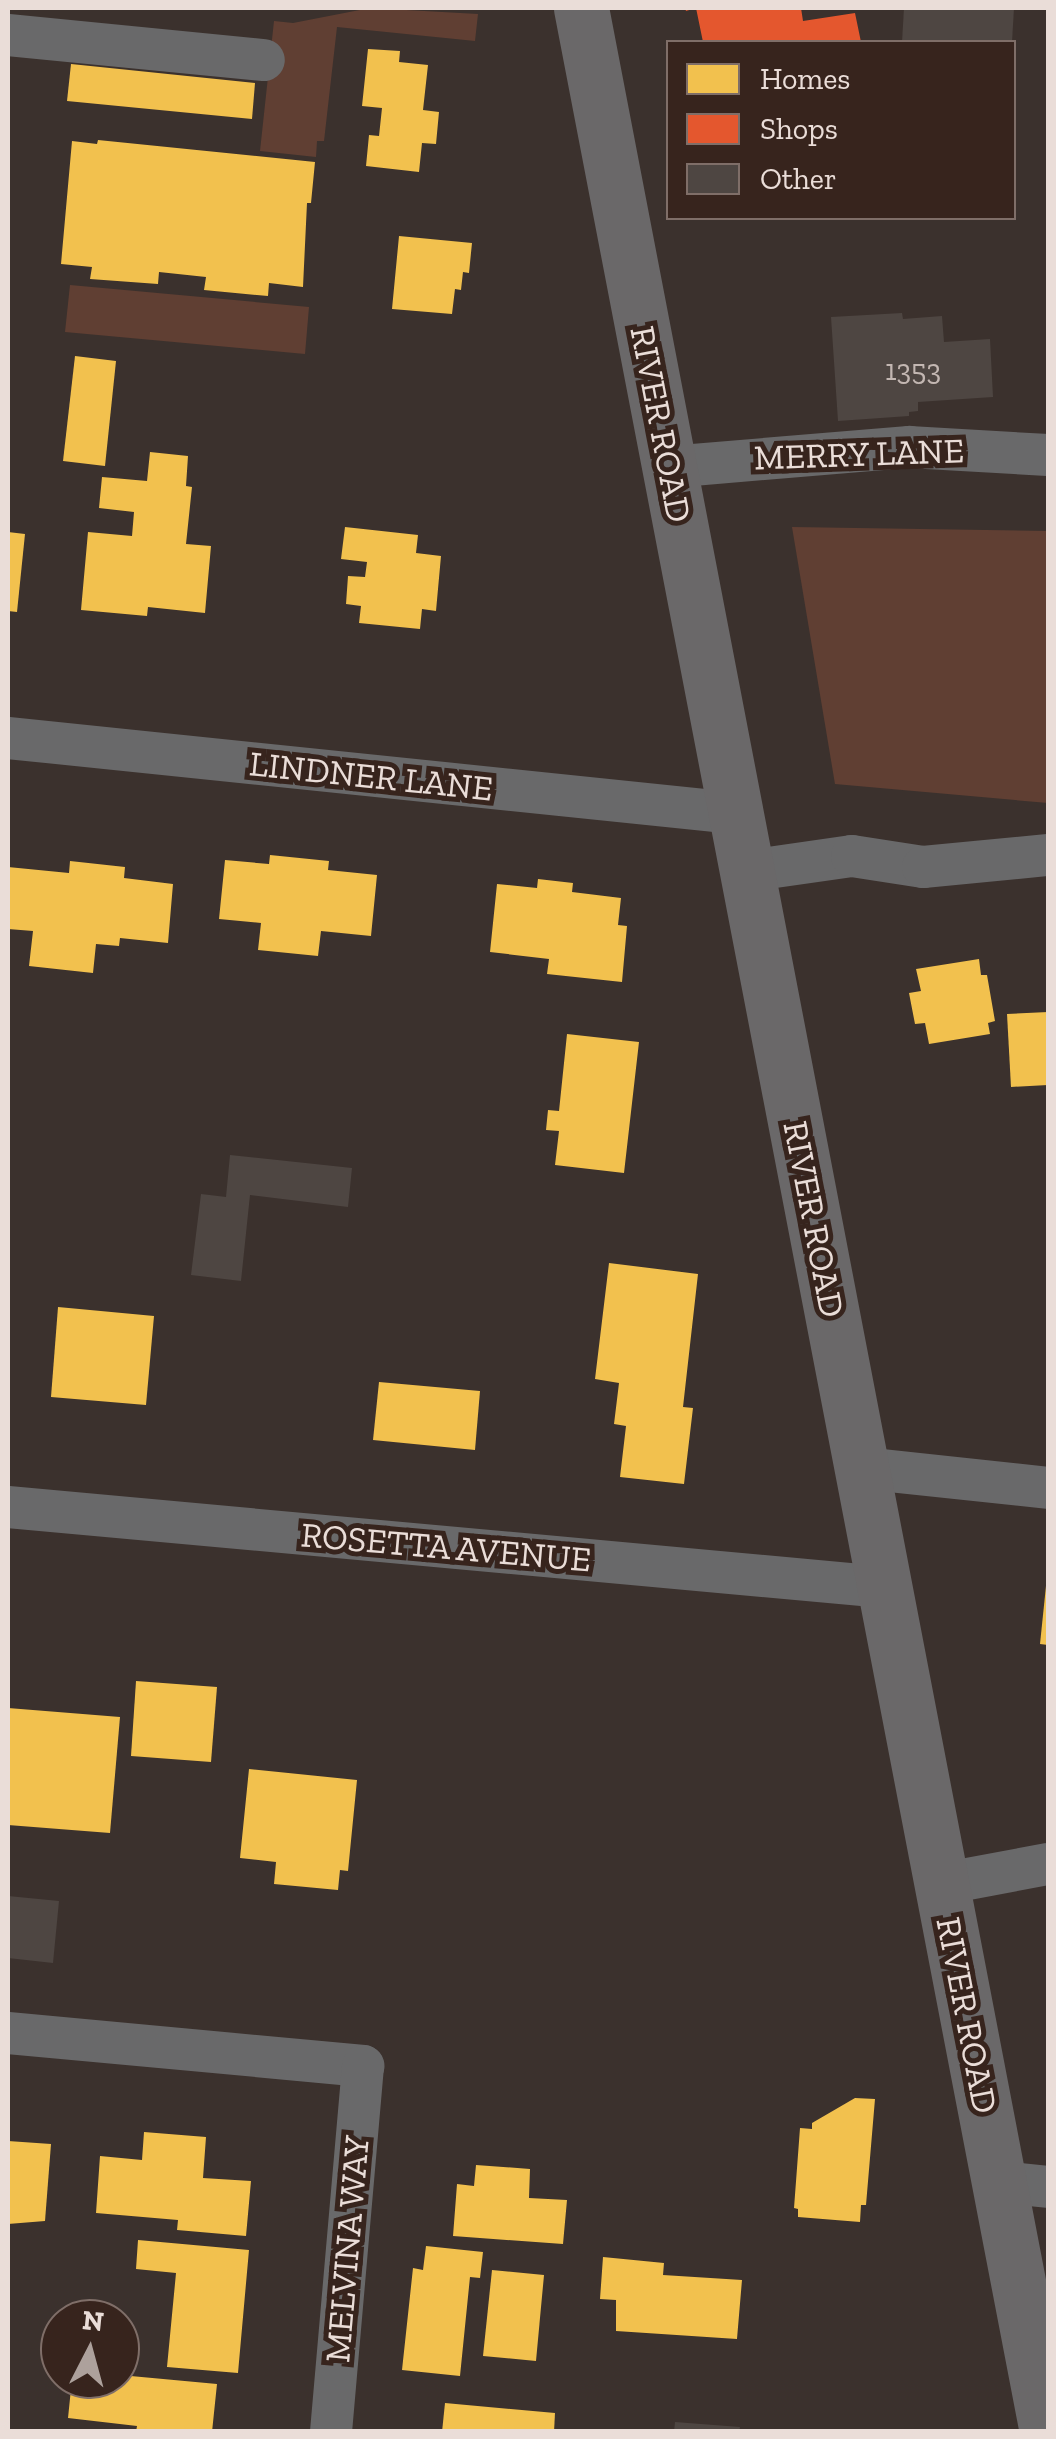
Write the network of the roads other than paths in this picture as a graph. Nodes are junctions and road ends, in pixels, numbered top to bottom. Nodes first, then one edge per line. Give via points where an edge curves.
1 (580, 8) edge
2 (9, 26) edge
3 (264, 60) dead end
4 (1048, 455) edge
5 (669, 467) junction
6 (8, 738) edge
7 (736, 813) junction
8 (1048, 855) edge
9 (747, 871) junction
10 (862, 1468) junction
11 (1048, 1488) edge
12 (8, 1507) edge
13 (884, 1587) junction
14 (1048, 1864) edge
15 (941, 1884) junction
16 (8, 2033) edge
17 (1024, 2184) edge
18 (331, 2432) edge
19 (1046, 2432) edge

1 - 5 main road, RIVER ROAD
2 - 3 street
4 - 5 street, MERRY LANE via 909,447
5 - 7 main road, RIVER ROAD
6 - 7 street, LINDNER LANE
7 - 9 main road, RIVER ROAD
8 - 9 street via 923,867 852,856
9 - 10 main road, RIVER ROAD
10 - 11 street
10 - 13 main road, RIVER ROAD
12 - 13 street, ROSETTA AVENUE
13 - 15 main road, RIVER ROAD
14 - 15 street
15 - 17 main road, RIVER ROAD
16 - 18 street, MELVINA WAY via 362,2066
17 - 19 main road, RIVER ROAD

